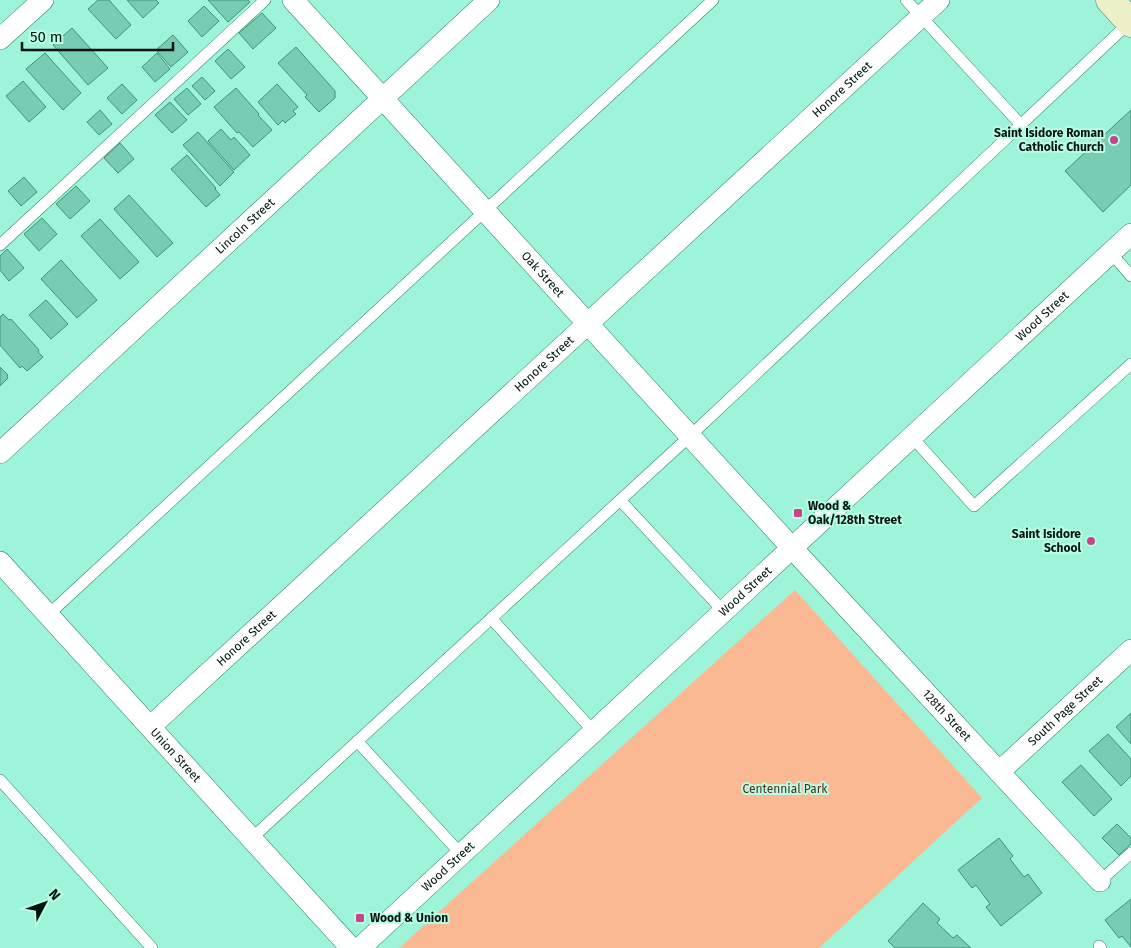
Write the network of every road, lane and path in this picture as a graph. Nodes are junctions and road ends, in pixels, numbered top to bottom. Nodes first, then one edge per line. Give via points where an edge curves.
1 (43, 0) edge
2 (265, 0) edge
3 (293, 0) edge
4 (489, 0) edge
5 (713, 0) edge
6 (906, 0) edge
7 (939, 0) edge
8 (1110, 0) edge
9 (921, 16) junction
10 (1130, 22) edge
11 (0, 39) edge
12 (382, 98) junction
13 (1021, 125) junction
14 (485, 211) junction
15 (1131, 234) edge
16 (0, 245) edge
17 (1111, 253) junction
18 (1131, 276) edge
19 (588, 324) junction
20 (1131, 364) edge
21 (690, 436) junction
22 (912, 437) junction
23 (0, 453) edge
24 (620, 500) junction
25 (792, 548) junction
26 (0, 562) edge
27 (724, 612) junction
28 (48, 615) junction
29 (491, 618) junction
30 (1131, 650) edge
31 (150, 727) junction
32 (594, 732) junction
33 (357, 741) junction
34 (999, 772) junction
35 (0, 780) edge
36 (252, 838) junction
37 (1131, 853) edge
38 (461, 854) junction
39 (1100, 881) joint
40 (360, 947) edge
41 (152, 948) edge

1 - 11 street
2 - 16 lane
3 - 12 street, Oak Street
4 - 12 street, Lincoln Street
5 - 14 lane
6 - 9 lane
7 - 9 street, Honore Street
8 - 10 main road
9 - 13 lane
9 - 19 street, Honore Street
10 - 13 lane
12 - 14 street, Oak Street
12 - 23 street, Lincoln Street
13 - 21 lane
14 - 19 street, Oak Street
14 - 28 lane
15 - 17 street, Wood Street
17 - 18 lane
17 - 22 street, Wood Street
19 - 21 street, Oak Street
19 - 31 street, Honore Street
20 - 22 lane via 974,506
21 - 24 lane
21 - 25 street, Oak Street
22 - 25 street, Wood Street
24 - 27 lane
24 - 29 lane
25 - 27 street, Wood Street
25 - 34 street, 128th Street
26 - 28 street, Union Street
27 - 32 street, Wood Street
28 - 31 street, Union Street
29 - 32 lane
29 - 33 lane
30 - 34 street, South Page Street
31 - 36 street, Union Street
32 - 38 street, Wood Street
33 - 36 lane
33 - 38 lane
34 - 39 street, 128th Street
35 - 41 lane
36 - 40 street, Union Street
37 - 39 lane
38 - 40 street, Wood Street

